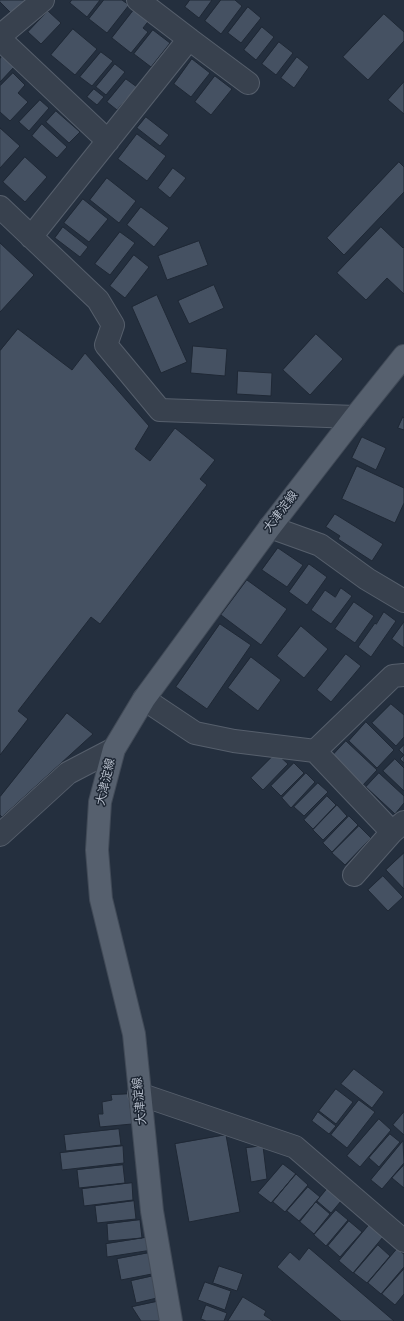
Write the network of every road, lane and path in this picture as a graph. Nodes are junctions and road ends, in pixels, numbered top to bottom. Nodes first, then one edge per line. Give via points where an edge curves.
1 (43, 0) edge
2 (138, 0) edge
3 (0, 38) edge
4 (189, 39) junction
5 (248, 83) dead end
6 (108, 141) junction
7 (0, 207) edge
8 (31, 237) junction
9 (404, 356) edge
10 (355, 417) junction
11 (270, 527) junction
12 (404, 601) edge
13 (404, 674) edge
14 (144, 699) junction
15 (114, 749) junction
16 (315, 751) junction
17 (398, 827) edge
18 (0, 835) edge
19 (354, 875) dead end
20 (139, 1094) junction
21 (404, 1241) edge
22 (171, 1321) edge

1 - 3 street
2 - 4 street
3 - 6 street
4 - 5 street
4 - 6 street
6 - 8 street
7 - 8 street
8 - 10 street via 98,300 113,325 106,344 160,410
9 - 10 main road, 大津淀線
10 - 11 main road, 大津淀線
11 - 12 street via 320,545 367,579
11 - 14 main road, 大津淀線
13 - 16 street via 393,676
14 - 15 main road, 大津淀線
14 - 16 street via 195,733 234,741
15 - 18 street via 68,774
15 - 20 main road, 大津淀線 via 100,802 97,857 101,898 134,1034
16 - 17 street
17 - 19 street
20 - 21 street via 295,1147
20 - 22 main road, 大津淀線 via 152,1211

